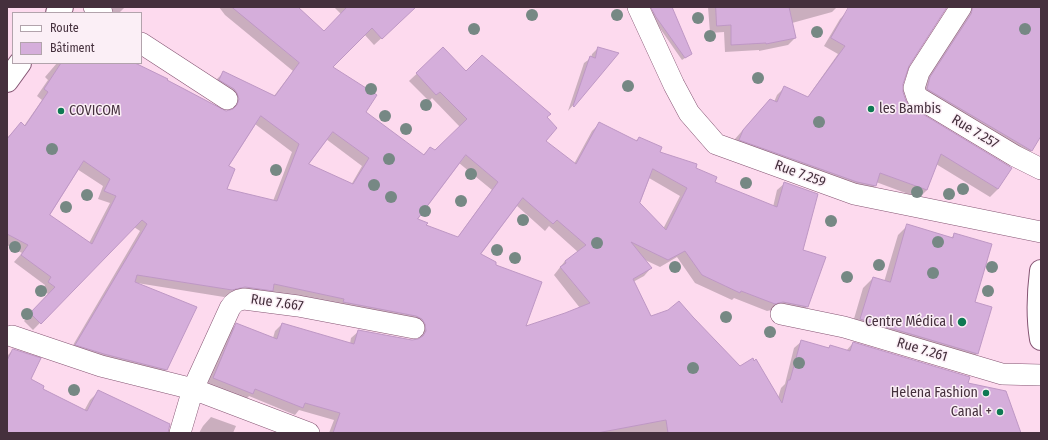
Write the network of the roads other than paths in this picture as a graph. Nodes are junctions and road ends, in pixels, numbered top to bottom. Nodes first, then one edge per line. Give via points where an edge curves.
1 (638, 7) edge
2 (961, 7) edge
3 (142, 44) edge
4 (19, 64) edge
5 (7, 81) edge
6 (227, 99) dead end
7 (1041, 169) edge
8 (1041, 232) edge
9 (1041, 271) edge
10 (781, 314) dead end
11 (414, 328) dead end
12 (12, 336) dead end
13 (1041, 339) edge
14 (1041, 375) edge
15 (193, 389) junction
16 (180, 433) edge
17 (309, 433) edge

1 - 8 street, Rue 7.259 via 688,113 716,144 854,194
2 - 7 street, Rue 7.257 via 919,72 914,88 917,97
3 - 6 street
4 - 5 main road
9 - 13 main road via 1038,292
10 - 14 street, Rue 7.261 via 844,327 1002,374
11 - 15 street, Rue 7.667 via 298,306 237,300 230,308
12 - 15 street via 101,366
15 - 16 street, Rue 7.667
15 - 17 street

